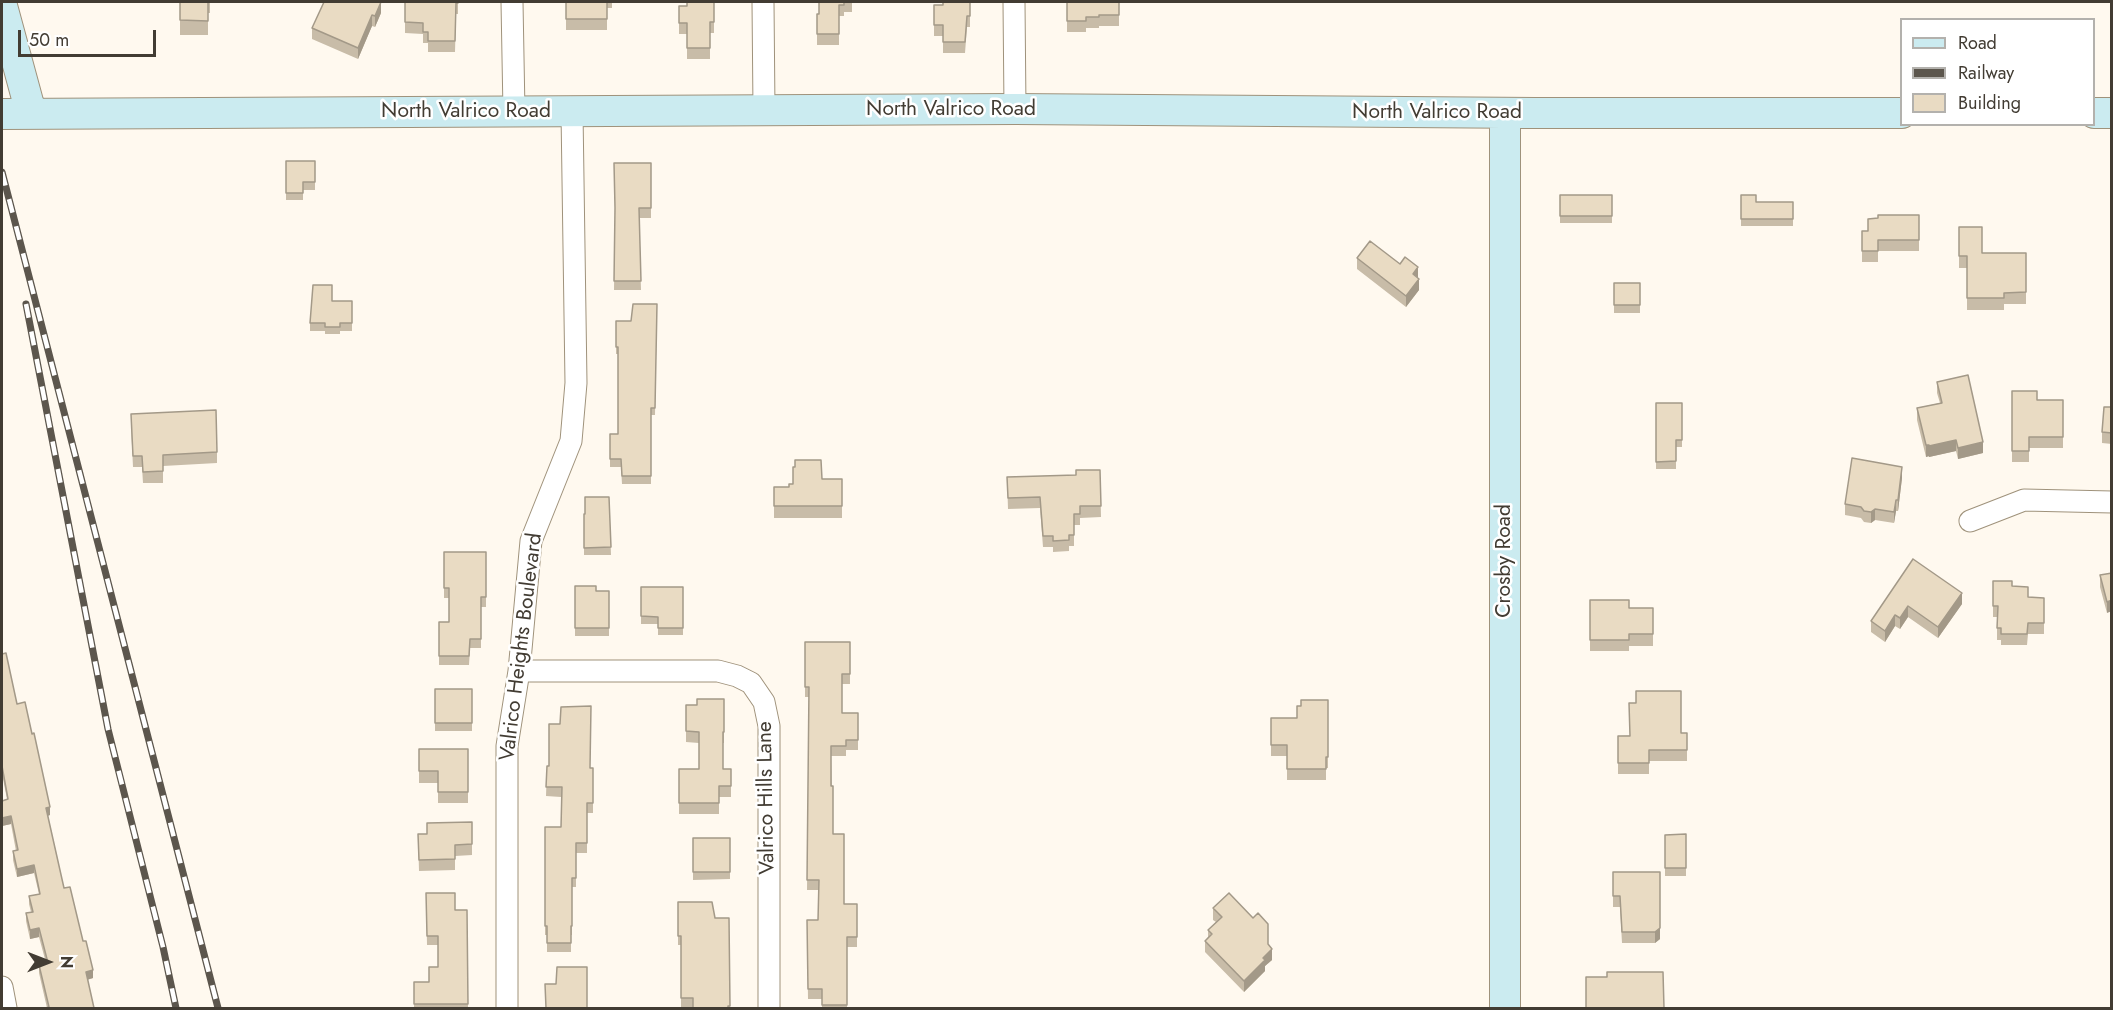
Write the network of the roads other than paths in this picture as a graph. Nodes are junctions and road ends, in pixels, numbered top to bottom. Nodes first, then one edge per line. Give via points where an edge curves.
1 (512, 2) edge
2 (763, 2) edge
3 (1014, 2) edge
4 (2, 6) edge
5 (1016, 109) junction
6 (764, 110) junction
7 (514, 112) junction
8 (572, 112) junction
9 (1505, 113) junction
10 (1900, 113) edge
11 (2095, 113) edge
12 (2112, 113) edge
13 (16, 114) edge
14 (2112, 502) edge
15 (1970, 521) dead end
16 (519, 672) junction
17 (2, 987) edge
18 (6, 1008) edge
19 (507, 1008) edge
20 (769, 1008) edge
21 (1505, 1008) edge

1 - 7 street
2 - 6 street
3 - 5 street
4 - 13 street
5 - 6 street, North Valrico Road
5 - 9 street, North Valrico Road
6 - 8 street, North Valrico Road
7 - 8 street, North Valrico Road
7 - 13 street, North Valrico Road
8 - 16 street, Valrico Heights Boulevard via 576,383 571,441 531,541
9 - 10 street, North Valrico Road
9 - 21 street, Crosby Road
11 - 12 street
14 - 15 street via 2024,500
16 - 19 street, Valrico Heights Boulevard via 507,746
16 - 20 street, Valrico Hills Lane via 718,672 751,683 764,702 769,726
17 - 18 street

